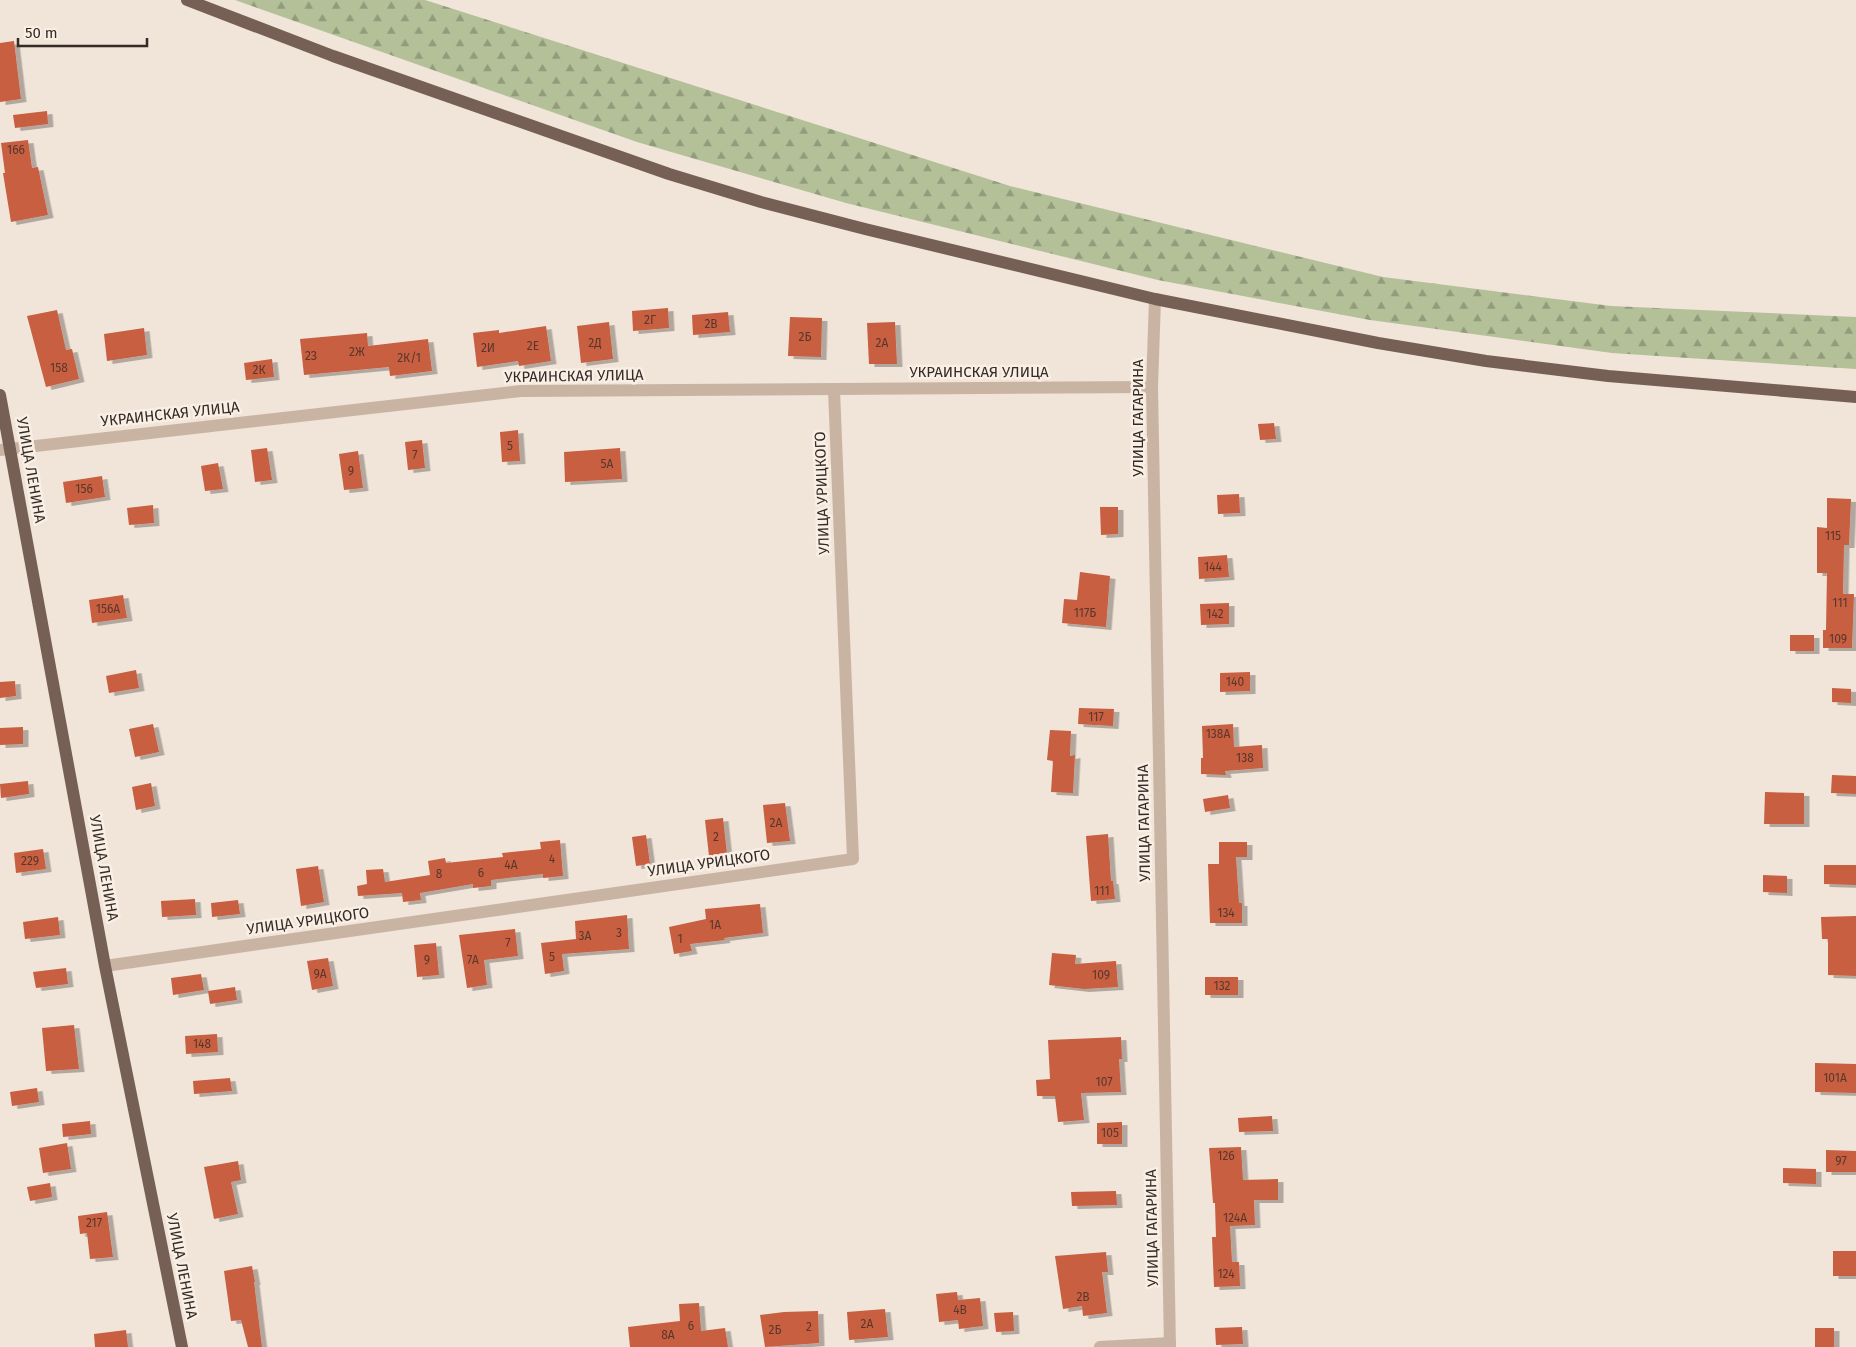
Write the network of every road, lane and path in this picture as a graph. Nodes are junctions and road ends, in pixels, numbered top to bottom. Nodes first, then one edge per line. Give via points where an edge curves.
1 (187, 0) edge
2 (1155, 299) junction
3 (1152, 387) junction
4 (834, 390) junction
5 (0, 395) edge
6 (1856, 396) edge
7 (5, 449) edge
8 (105, 966) junction
9 (1170, 1345) edge
10 (182, 1347) edge
11 (1100, 1347) edge

1 - 2 main road via 333,56 668,174 865,229
2 - 3 street, УЛИЦА ГАГАРИНА
2 - 6 main road via 1378,343 1486,360 1608,376
3 - 4 street, УКРАИНСКАЯ УЛИЦА
3 - 9 street, УЛИЦА ГАГАРИНА
4 - 7 street, УКРАИНСКАЯ УЛИЦА via 521,391
4 - 8 street, УЛИЦА УРИЦКОГО via 853,859
5 - 7 main road, УЛИЦА ЛЕНИНА
7 - 8 main road, УЛИЦА ЛЕНИНА
8 - 10 main road, УЛИЦА ЛЕНИНА
9 - 11 street

